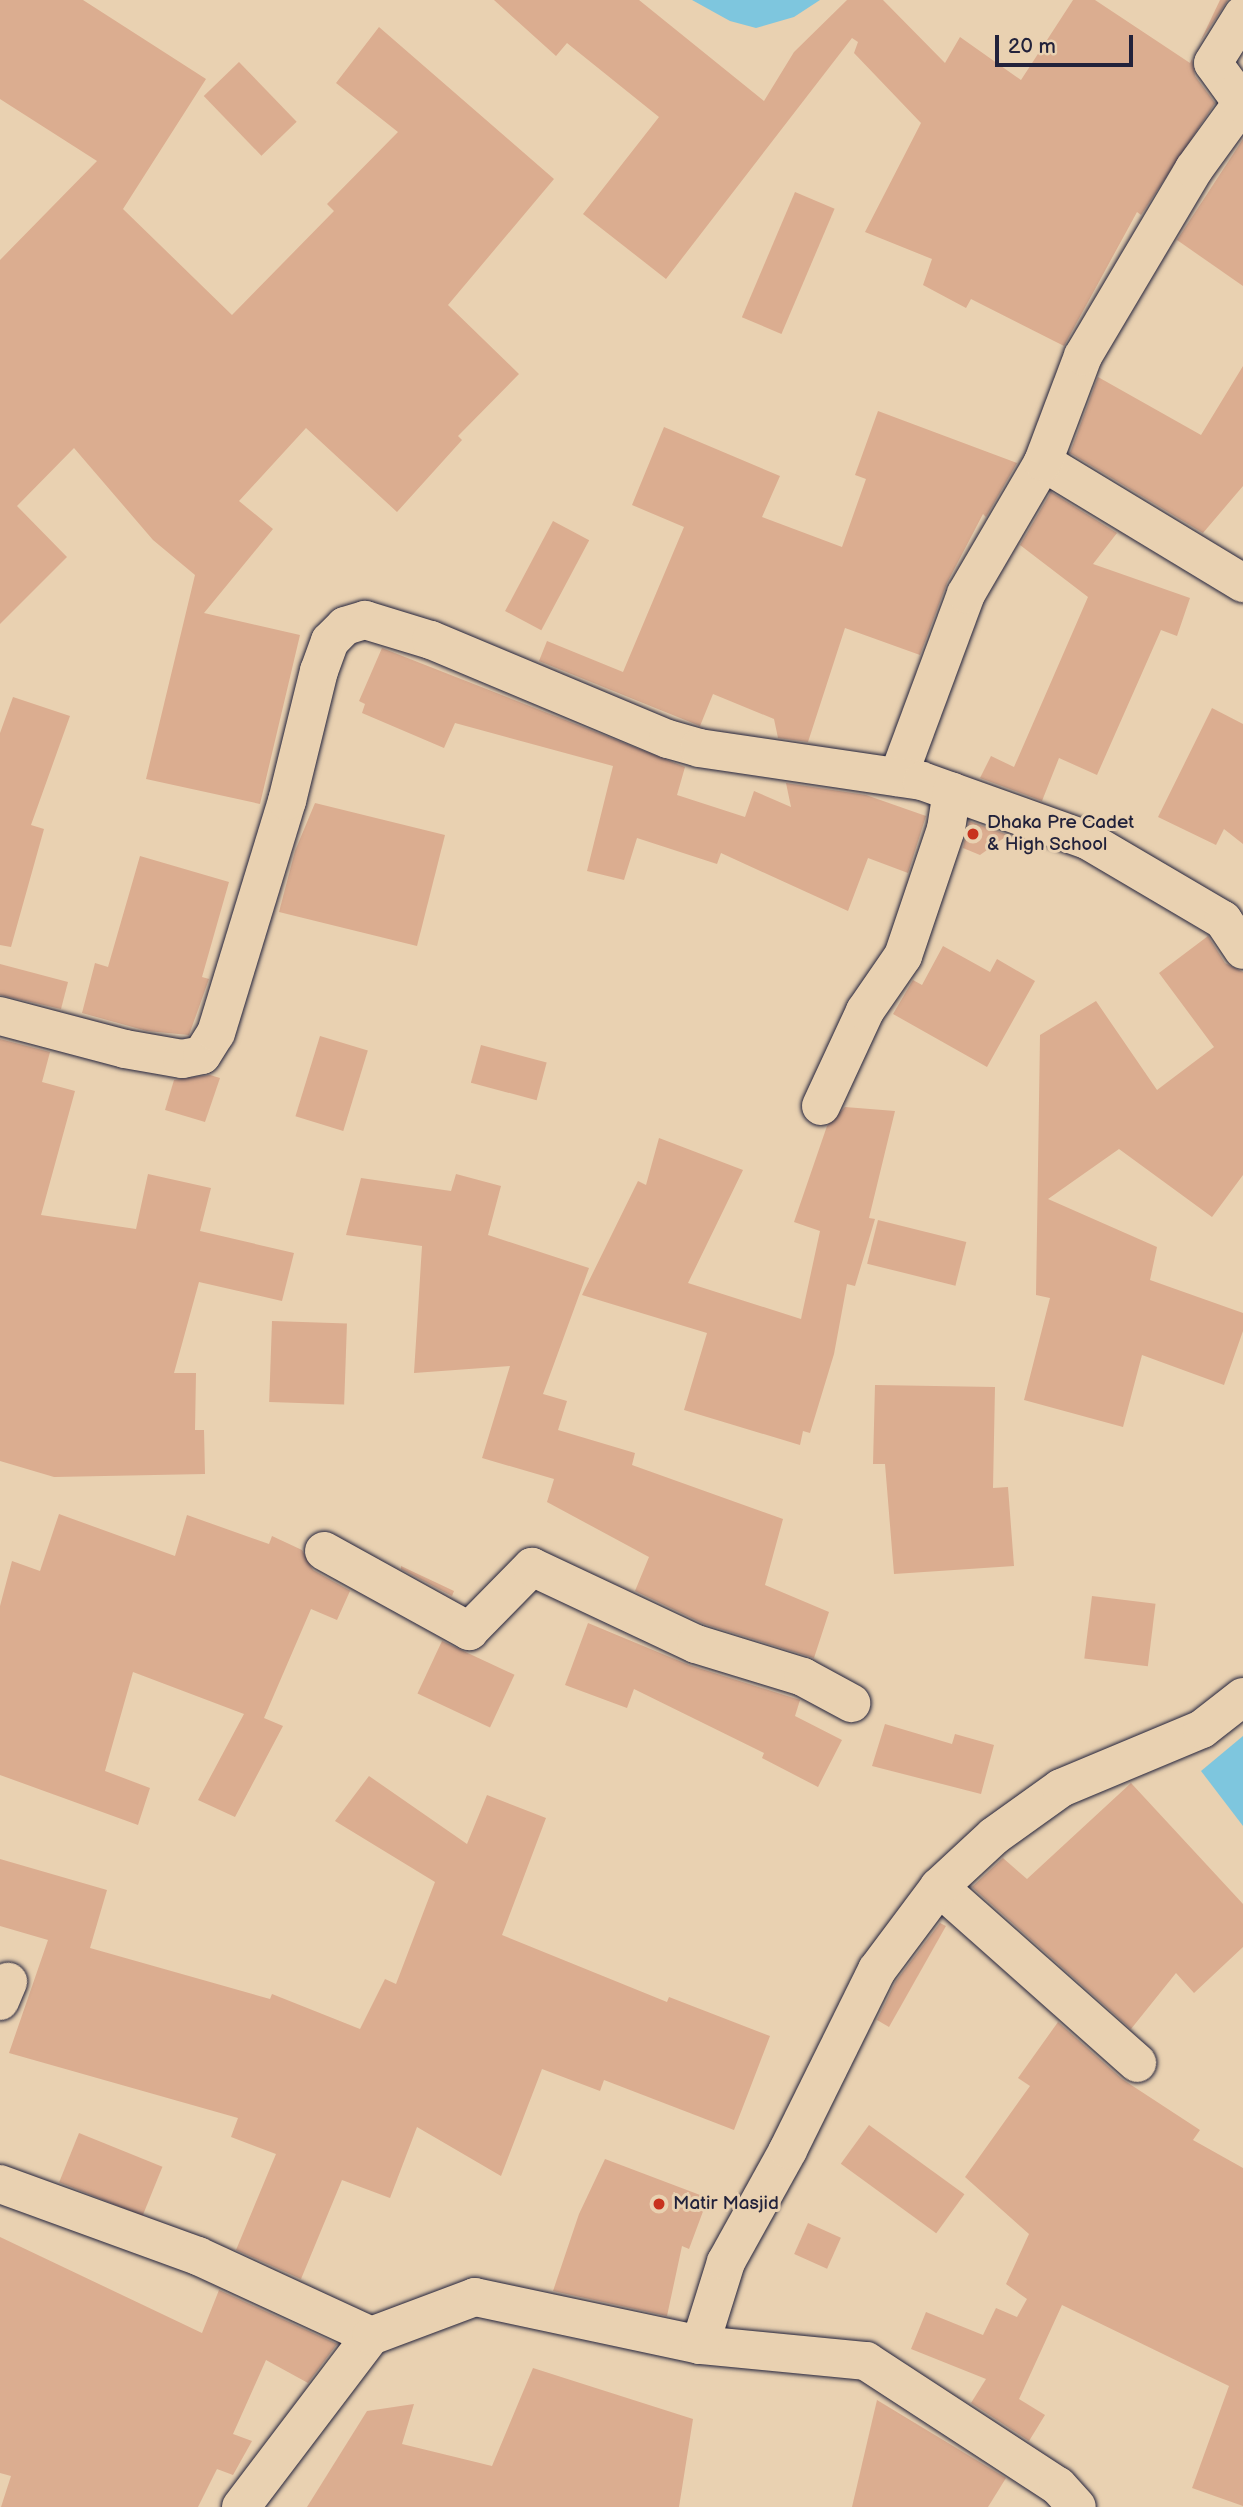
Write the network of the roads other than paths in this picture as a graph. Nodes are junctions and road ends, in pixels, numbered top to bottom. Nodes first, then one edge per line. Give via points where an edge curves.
1 (1243, 15) edge
2 (1242, 103) edge
3 (1043, 462) junction
4 (1243, 583) edge
5 (898, 777) junction
6 (952, 791) junction
7 (1243, 950) edge
8 (0, 1016) edge
9 (821, 1106) dead end
10 (324, 1551) dead end
11 (1243, 1698) edge
12 (851, 1703) dead end
13 (939, 1887) junction
14 (1137, 2063) dead end
15 (0, 2184) edge
16 (371, 2336) junction
17 (700, 2345) junction
18 (241, 2507) edge
19 (1077, 2507) edge

1 - 2 street via 1213,63
2 - 3 street via 1194,169 1083,356
3 - 4 street
3 - 5 street via 966,594
5 - 6 street
5 - 8 street via 699,748 668,739 431,640 365,620 345,626 330,641 216,1034 202,1055 182,1059 125,1049
6 - 7 street via 1087,840 1223,920
6 - 9 street via 946,829 903,956 865,1011
10 - 12 street via 469,1631 532,1567 696,1644 803,1677
11 - 13 street via 1202,1729 1061,1788 994,1836
13 - 14 street
13 - 17 street via 877,1970 788,2150 726,2262
15 - 16 street via 198,2256
16 - 17 street via 475,2297
16 - 18 street
17 - 19 street via 866,2361 1058,2486

